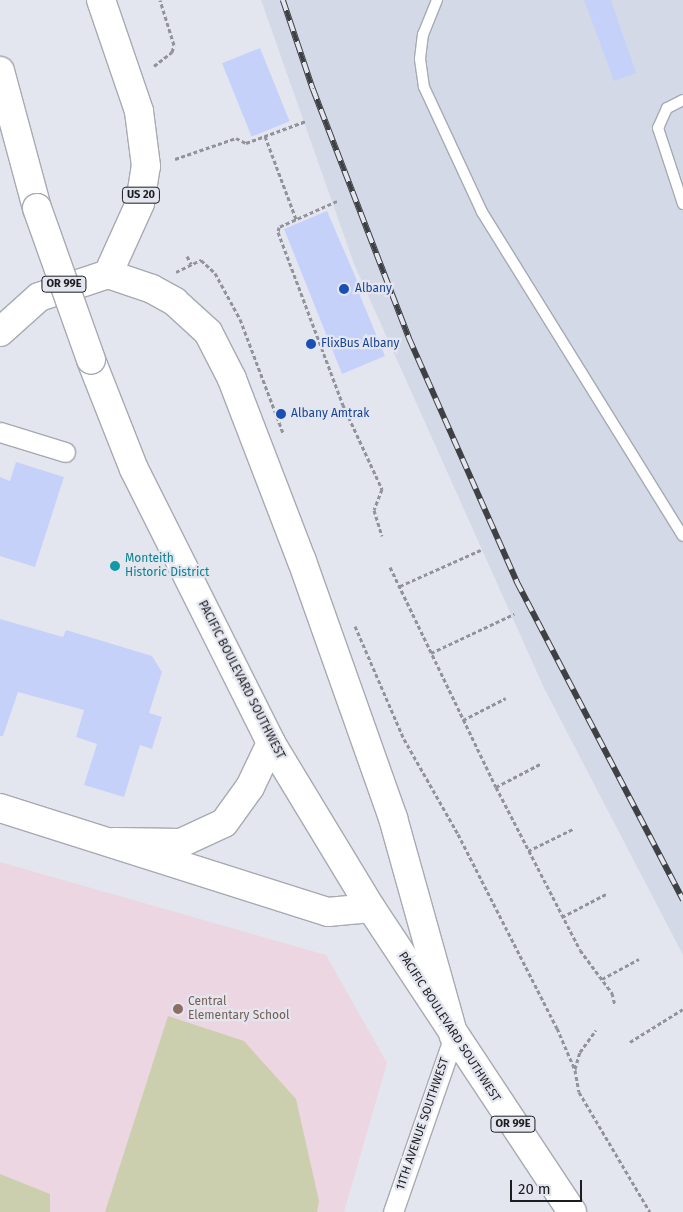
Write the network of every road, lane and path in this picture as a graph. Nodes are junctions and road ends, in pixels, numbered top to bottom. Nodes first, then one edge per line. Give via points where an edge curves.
1 (101, 0) edge
2 (160, 0) edge
3 (437, 0) edge
4 (154, 66) dead end
5 (0, 70) edge
6 (683, 100) edge
7 (306, 121) dead end
8 (265, 136) junction
9 (175, 159) dead end
10 (337, 201) dead end
11 (683, 204) edge
12 (296, 219) junction
13 (187, 256) dead end
14 (191, 264) junction
15 (108, 274) junction
16 (169, 275) dead end
17 (39, 297) junction
18 (0, 300) edge
19 (0, 332) edge
20 (0, 432) edge
21 (286, 440) dead end
22 (64, 452) dead end
23 (382, 536) dead end
24 (683, 536) edge
25 (484, 548) dead end
26 (390, 567) dead end
27 (400, 586) junction
28 (514, 614) dead end
29 (352, 618) dead end
30 (431, 653) junction
31 (506, 698) dead end
32 (463, 720) junction
33 (271, 743) junction
34 (540, 764) dead end
35 (496, 787) junction
36 (0, 808) edge
37 (573, 829) dead end
38 (114, 842) junction
39 (528, 851) junction
40 (606, 894) dead end
41 (371, 908) junction
42 (562, 916) junction
43 (639, 959) dead end
44 (602, 979) junction
45 (615, 1006) dead end
46 (683, 1009) edge
47 (596, 1030) dead end
48 (454, 1036) junction
49 (630, 1042) dead end
50 (574, 1070) junction
51 (393, 1212) edge
52 (572, 1212) edge
53 (650, 1212) edge

1 - 15 main road, US 20 via 139,110 146,166 140,203
2 - 4 path via 174,45 172,52
3 - 24 lane via 422,42 420,59 424,88 482,212
5 - 33 main road, PACIFIC BOULEVARD SOUTHWEST / OR 99E, bridge via 37,208 134,470
6 - 11 lane via 667,108 658,128
7 - 8 path
8 - 9 path via 246,143 236,138
8 - 12 path
10 - 12 path
12 - 23 path via 279,227 278,232 343,405 382,489 374,510
13 - 14 path
14 - 16 path
14 - 21 path via 201,260 215,273 240,319
15 - 17 main road
15 - 48 main road via 152,289 175,302 208,332 232,379 302,561 393,818
17 - 18 main road
17 - 19 main road
20 - 22 street
25 - 27 path
26 - 27 path
27 - 30 path
28 - 30 path
29 - 50 path via 404,739 458,834 557,1028
30 - 32 path
31 - 32 path
32 - 35 path
33 - 38 main road via 250,787 224,822 181,843
33 - 41 main road, PACIFIC BOULEVARD SOUTHWEST / OR 99E
34 - 35 path
35 - 39 path
36 - 38 main road
37 - 39 path
38 - 41 main road via 188,869 328,912
39 - 42 path
40 - 42 path
41 - 48 main road, PACIFIC BOULEVARD SOUTHWEST / OR 99E
42 - 44 path via 580,950
43 - 44 path
44 - 45 path via 616,1000
46 - 49 path
47 - 50 path via 580,1052
48 - 51 street, 11TH AVENUE SOUTHWEST
48 - 52 main road, PACIFIC BOULEVARD SOUTHWEST / OR 99E
50 - 53 path via 579,1092

